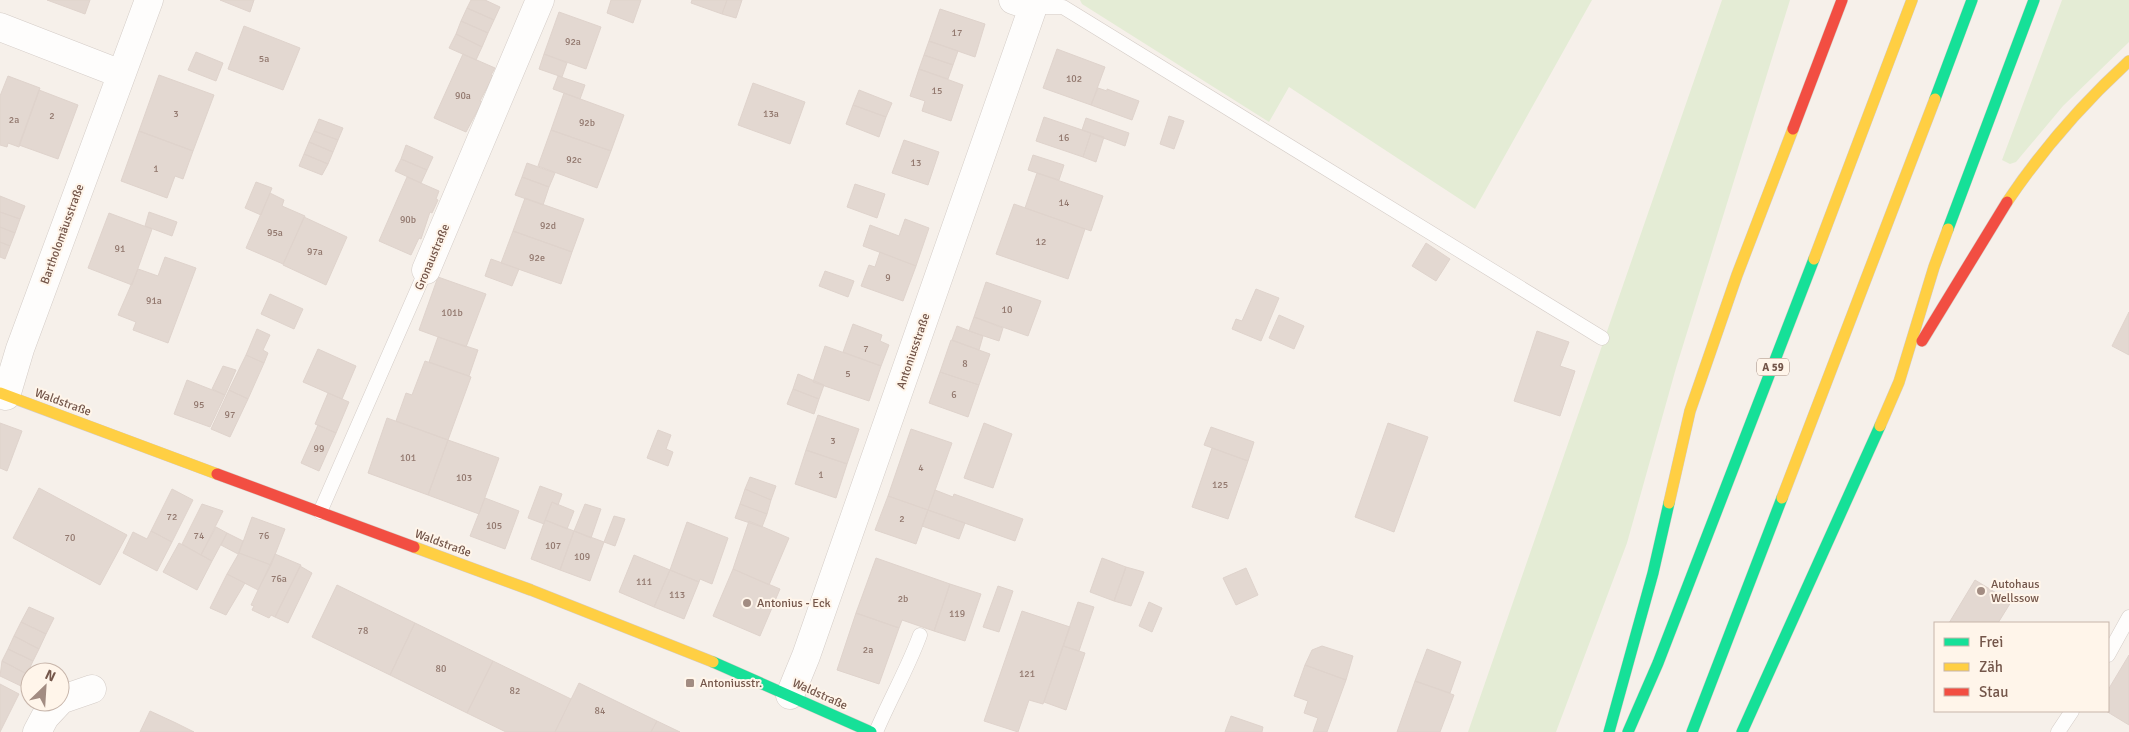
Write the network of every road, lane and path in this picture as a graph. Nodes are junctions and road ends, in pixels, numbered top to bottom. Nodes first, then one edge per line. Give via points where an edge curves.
1 (149, 0) edge
2 (540, 0) edge
3 (1912, 0) edge
4 (1972, 0) edge
5 (2034, 0) edge
6 (1023, 3) edge
7 (1839, 3) edge
8 (0, 28) edge
9 (2129, 61) edge
10 (121, 74) junction
11 (426, 270) joint
12 (1602, 338) dead end
13 (1898, 382) junction
14 (3, 394) edge
15 (320, 512) junction
16 (2129, 617) edge
17 (920, 634) dead end
18 (2109, 653) edge
19 (92, 689) dead end
20 (790, 695) junction
21 (70, 697) edge
22 (49, 712) edge
23 (2071, 712) edge
24 (37, 732) edge
25 (871, 732) edge
26 (876, 732) edge
27 (1609, 732) edge
28 (1628, 732) edge
29 (1692, 732) edge
30 (1742, 732) edge
31 (2058, 732) edge

1 - 10 street, Bartholomäusstraße
2 - 11 street, Gronaustraße
3 - 28 main road, A 59 via 1756,412
4 - 29 main road
5 - 13 main road via 1934,267
6 - 12 lane via 1063,7
6 - 20 street, Antoniusstraße via 808,651
7 - 27 main road via 1693,402 1653,573
8 - 10 street
9 - 13 main road via 2082,106 2018,186 1982,240
10 - 14 street, Bartholomäusstraße
11 - 15 lane, Gronaustraße
13 - 30 main road
14 - 15 main road, Waldstraße
15 - 20 main road, Waldstraße via 531,590
16 - 18 lane
17 - 26 lane
19 - 21 street
20 - 25 main road, Waldstraße
22 - 24 street
23 - 31 lane

